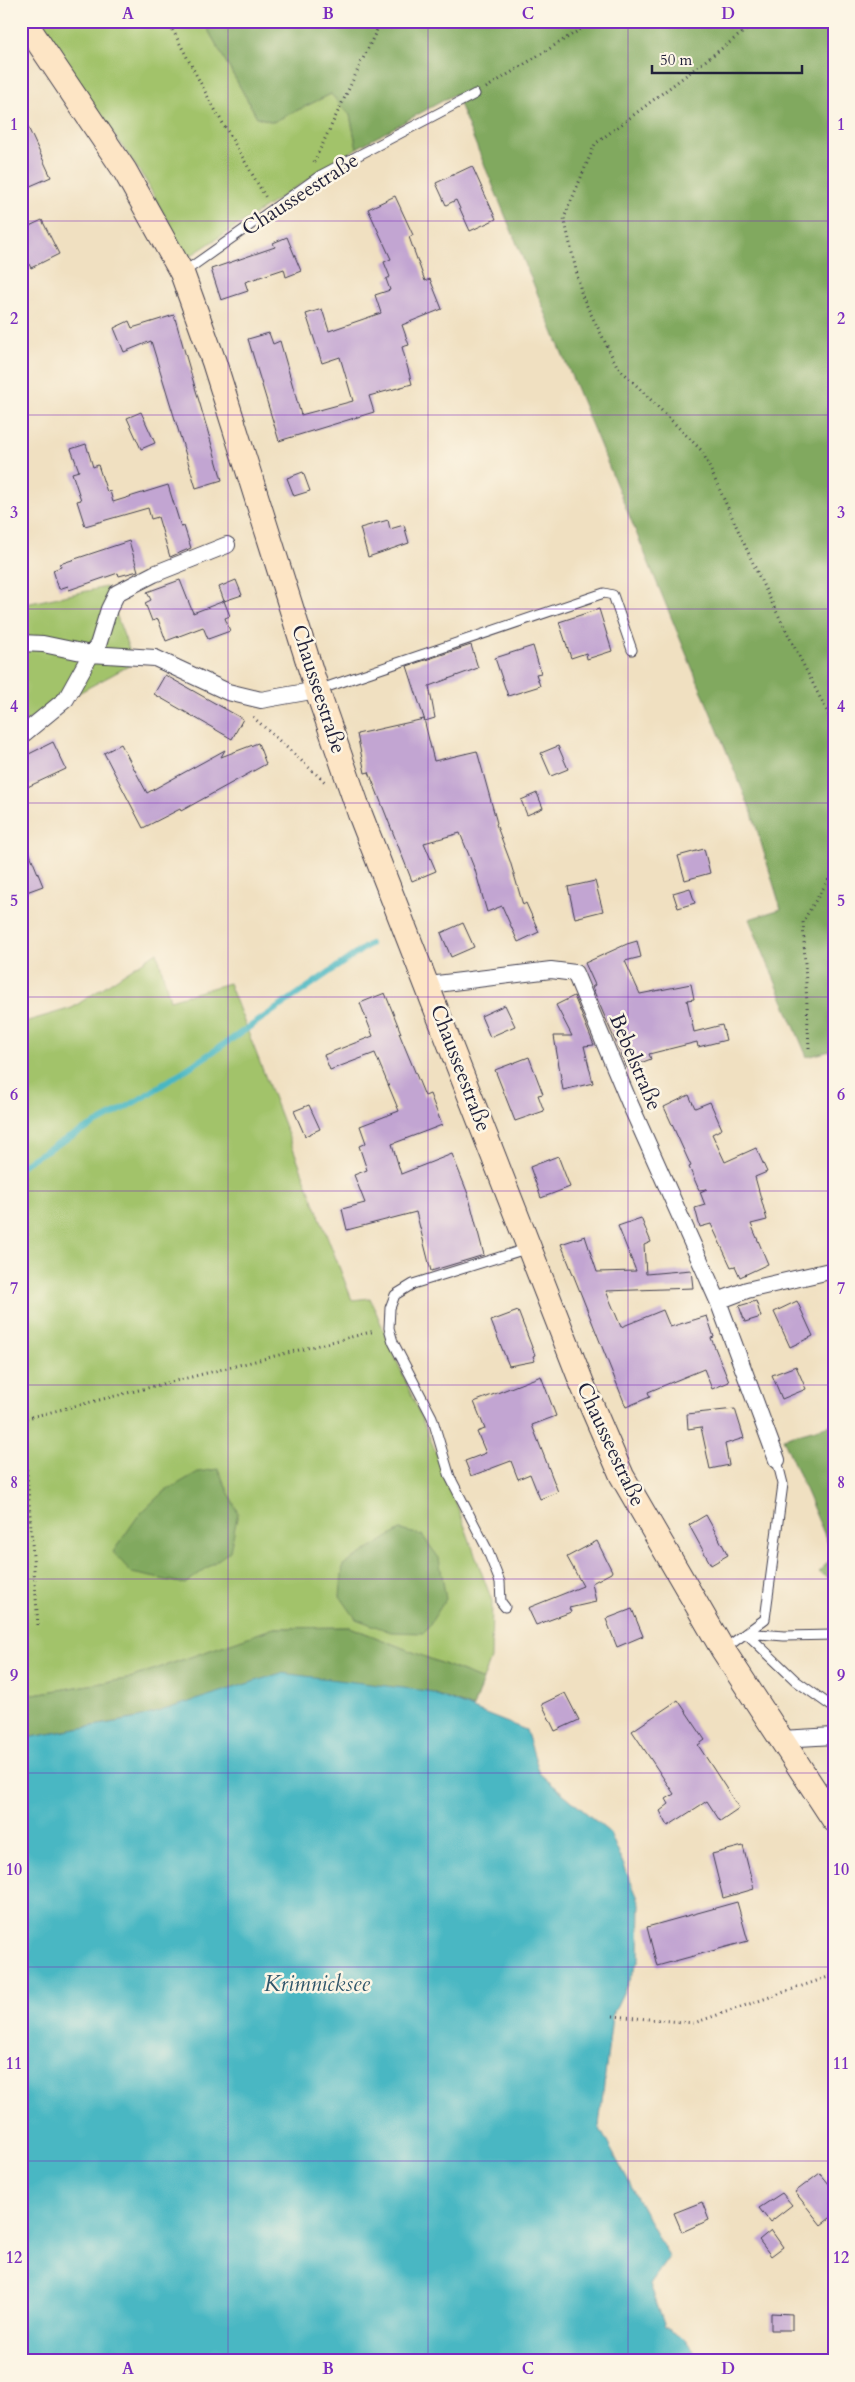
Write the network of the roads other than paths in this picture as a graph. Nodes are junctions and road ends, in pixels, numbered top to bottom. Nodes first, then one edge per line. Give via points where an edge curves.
1 (24, 21) edge
2 (475, 94) road end
3 (182, 273) junction
4 (227, 545) dead end
5 (21, 643) edge
6 (632, 650) dead end
7 (91, 654) junction
8 (317, 690) junction
9 (21, 736) edge
10 (429, 985) junction
11 (530, 1248) junction
12 (834, 1270) edge
13 (718, 1301) junction
14 (776, 1460) joint
15 (505, 1607) dead end
16 (746, 1633) junction
17 (834, 1635) edge
18 (723, 1650) junction
19 (834, 1708) edge
20 (834, 1736) edge
21 (781, 1739) junction
22 (834, 1820) edge

1 - 3 main road, Chausseestraße via 125,171
2 - 3 lane, Chausseestraße via 321,175
3 - 8 main road, Chausseestraße via 217,371
4 - 7 street via 154,574 117,593 98,645
5 - 7 street
6 - 8 lane via 613,595 604,593
7 - 8 street via 155,658 228,692 261,700
7 - 9 street via 66,698
8 - 10 main road, Chausseestraße via 360,814
10 - 11 main road, Chausseestraße
10 - 13 street, Bebelstraße via 551,970 575,973
11 - 15 lane via 413,1284 395,1295 390,1308 389,1328 393,1342 432,1417 450,1477 487,1549 500,1582 501,1602
11 - 18 main road, Chausseestraße via 622,1476
12 - 13 street via 747,1290
13 - 14 street, Bebelstraße
14 - 16 lane via 783,1484 765,1619
16 - 17 lane
16 - 18 lane
16 - 19 lane via 796,1681
18 - 21 main road, Chausseestraße
20 - 21 street
21 - 22 main road, Chausseestraße

